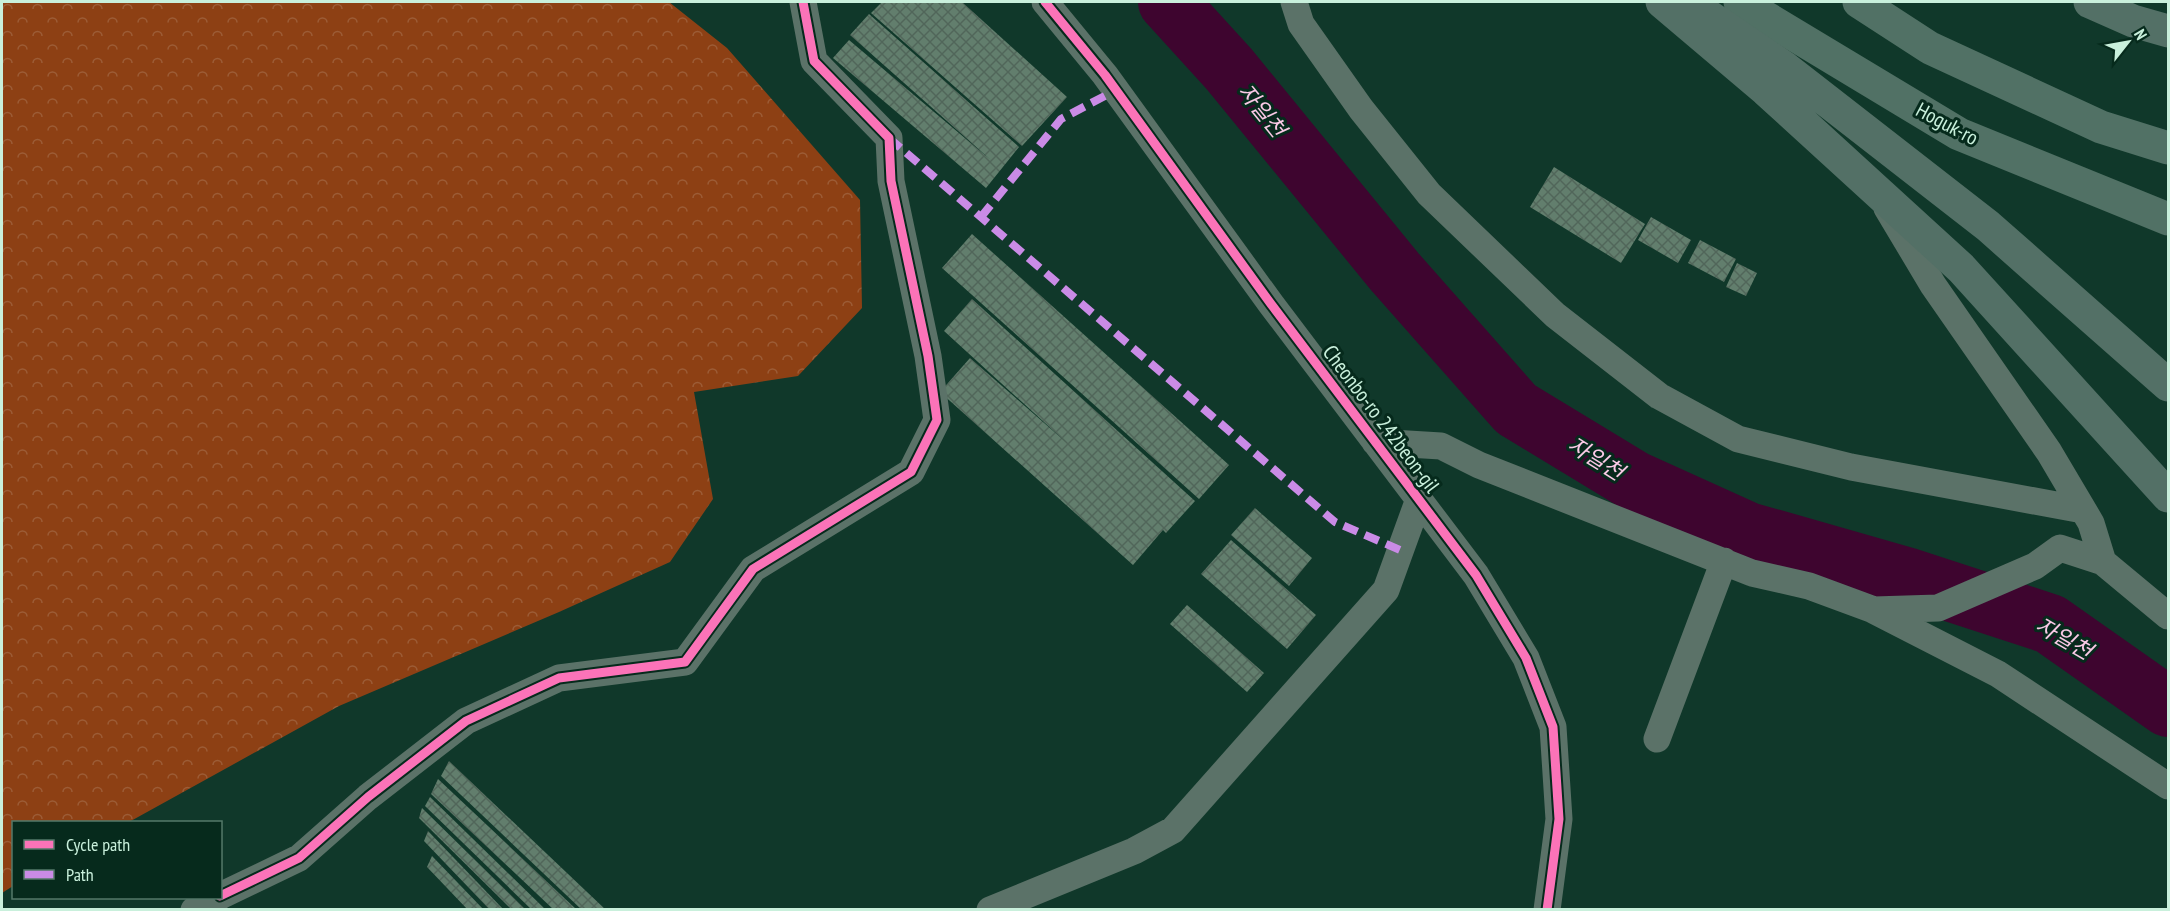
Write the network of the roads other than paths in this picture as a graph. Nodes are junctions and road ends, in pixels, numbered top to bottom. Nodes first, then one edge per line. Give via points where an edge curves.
1 (802, 2) edge
2 (1045, 2) edge
3 (1294, 2) edge
4 (1662, 2) edge
5 (1687, 2) edge
6 (1740, 2) edge
7 (1859, 2) edge
8 (2090, 2) edge
9 (2169, 31) edge
10 (2169, 148) edge
11 (1877, 192) junction
12 (2169, 219) edge
13 (2169, 385) edge
14 (1375, 441) junction
15 (2169, 496) edge
16 (1419, 499) junction
17 (2083, 510) junction
18 (1724, 561) junction
19 (2103, 562) junction
20 (1874, 610) junction
21 (2169, 616) edge
22 (1657, 739) dead end
23 (2169, 786) edge
24 (222, 896) edge
25 (215, 899) edge
26 (194, 909) edge
27 (990, 909) edge
28 (1547, 909) edge

1 - 24 street via 814,61 890,138 891,181 928,356 937,420 910,472 753,569 685,662 559,678 466,721 368,797 299,858
2 - 14 street, Cheonbo-ro 242beon-gil via 1105,75
3 - 17 street via 1300,24 1429,194 1555,315 1659,396 1738,439 1851,467
4 - 11 highway
5 - 13 highway via 1785,68 1988,226
6 - 12 main road, Hoguk-ro via 1959,134
7 - 10 main road via 1930,48 2101,127
8 - 9 highway via 2133,21
11 - 15 highway via 1961,268
11 - 17 street via 1933,285 2049,452
14 - 16 street, Cheonbo-ro 242beon-gil
14 - 18 street via 1441,446 1479,465
16 - 27 street via 1386,590 1173,830 1134,851
16 - 28 street, Cheonbo-ro 242beon-gil via 1490,596 1526,658 1553,728 1560,819
17 - 19 street
18 - 20 street
18 - 22 street
19 - 20 street via 2060,548 2036,566 1938,608
19 - 21 street
20 - 23 street via 1998,674
25 - 26 street

